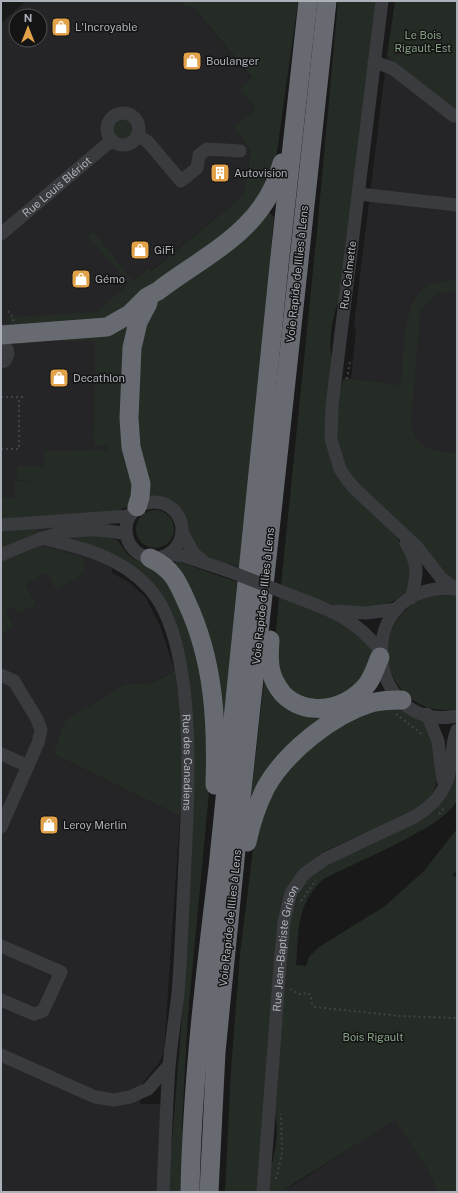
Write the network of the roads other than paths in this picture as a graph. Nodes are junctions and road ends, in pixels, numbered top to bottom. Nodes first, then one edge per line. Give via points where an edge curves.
1 (308, 1) edge
2 (327, 1) edge
3 (382, 1) edge
4 (374, 62) junction
5 (454, 116) dead end
6 (295, 120) junction
7 (137, 135) junction
8 (112, 140) junction
9 (240, 151) dead end
10 (359, 194) junction
11 (457, 205) edge
12 (1, 234) edge
13 (158, 292) junction
14 (4, 340) edge
15 (1, 362) edge
16 (133, 511) junction
17 (1, 525) edge
18 (395, 527) junction
19 (182, 532) junction
20 (126, 534) junction
21 (41, 538) junction
22 (269, 543) junction
23 (169, 554) junction
24 (1, 555) edge
25 (150, 558) junction
26 (204, 563) junction
27 (457, 589) edge
28 (411, 598) junction
29 (397, 609) junction
30 (333, 611) junction
31 (380, 653) junction
32 (1, 676) edge
33 (402, 700) junction
34 (427, 714) junction
35 (457, 716) edge
36 (457, 730) edge
37 (1, 754) edge
38 (28, 766) junction
39 (443, 789) junction
40 (1, 827) edge
41 (218, 868) junction
42 (233, 882) junction
43 (1, 946) edge
44 (1, 1000) edge
45 (1, 1055) edge
46 (169, 1065) junction
47 (148, 1089) junction
48 (167, 1108) junction
49 (163, 1192) edge
50 (190, 1192) edge
51 (209, 1192) edge
52 (263, 1192) edge

1 - 6 highway
2 - 22 highway, Voie Rapide de Illies à Lens
3 - 4 street, Rue Calmette
4 - 5 street via 392,68
4 - 10 street, Rue Calmette
6 - 13 highway via 285,144 275,185 264,206 238,234
6 - 41 highway
7 - 8 street via 127,144
7 - 8 street via 139,127 135,119 127,113 120,113 112,117 107,127
7 - 9 street via 148,142 181,181 197,168 199,155 207,149
8 - 12 street, Rue Louis Blériot
10 - 11 street
10 - 18 street, Rue Calmette via 332,406 331,439 340,468 346,478
13 - 14 highway via 147,297 130,314 107,327
13 - 16 highway via 141,316 132,348 129,431 141,484 140,497
14 - 15 street via 7,358
16 - 17 street
16 - 19 street via 149,502 166,504 179,516
16 - 20 street via 126,525
18 - 27 street, Rue Calmette via 417,547 441,578
18 - 28 street, Rue Calmette via 414,557 417,570
19 - 23 street via 180,541
19 - 26 street via 194,554
20 - 21 street via 104,529 85,529
20 - 25 street via 134,550
21 - 24 street
21 - 46 street, Rue des Canadiens via 83,548 111,559 133,573 150,589 162,608 173,634 186,707 187,810 178,991
22 - 31 highway via 275,564 269,663 274,682 285,697 304,707 316,709 340,705 355,696 370,681
22 - 42 highway, Voie Rapide de Illies à Lens
23 - 25 street
23 - 26 street
25 - 41 highway via 163,564 180,587 195,620 208,661 214,706 215,766 211,843
26 - 30 street, bridge
27 - 28 street via 433,589
28 - 29 street
29 - 30 street via 366,613
29 - 31 street via 385,628
30 - 31 street via 359,627
31 - 33 street via 386,679
32 - 38 street via 14,681 37,718 40,730 38,743
33 - 34 street via 413,709
33 - 42 highway via 372,703 354,710 303,743 290,756 267,786 259,803 252,820 243,868
34 - 35 street via 439,717
34 - 39 street via 438,741 443,769
36 - 39 street, Rue Jean-Baptiste Grison via 453,740 449,774
37 - 38 street
38 - 40 street
39 - 52 street, Rue Jean-Baptiste Grison via 438,799 427,809 313,866 296,883 291,893 284,922
41 - 50 highway via 198,1051
42 - 51 highway, Voie Rapide de Illies à Lens via 216,1052
43 - 44 street via 61,972 43,1011 34,1014
45 - 47 street via 95,1097 114,1100 130,1097
46 - 47 street
46 - 48 street, Rue des Canadiens
47 - 48 street via 164,1100
48 - 49 street, Rue des Canadiens

